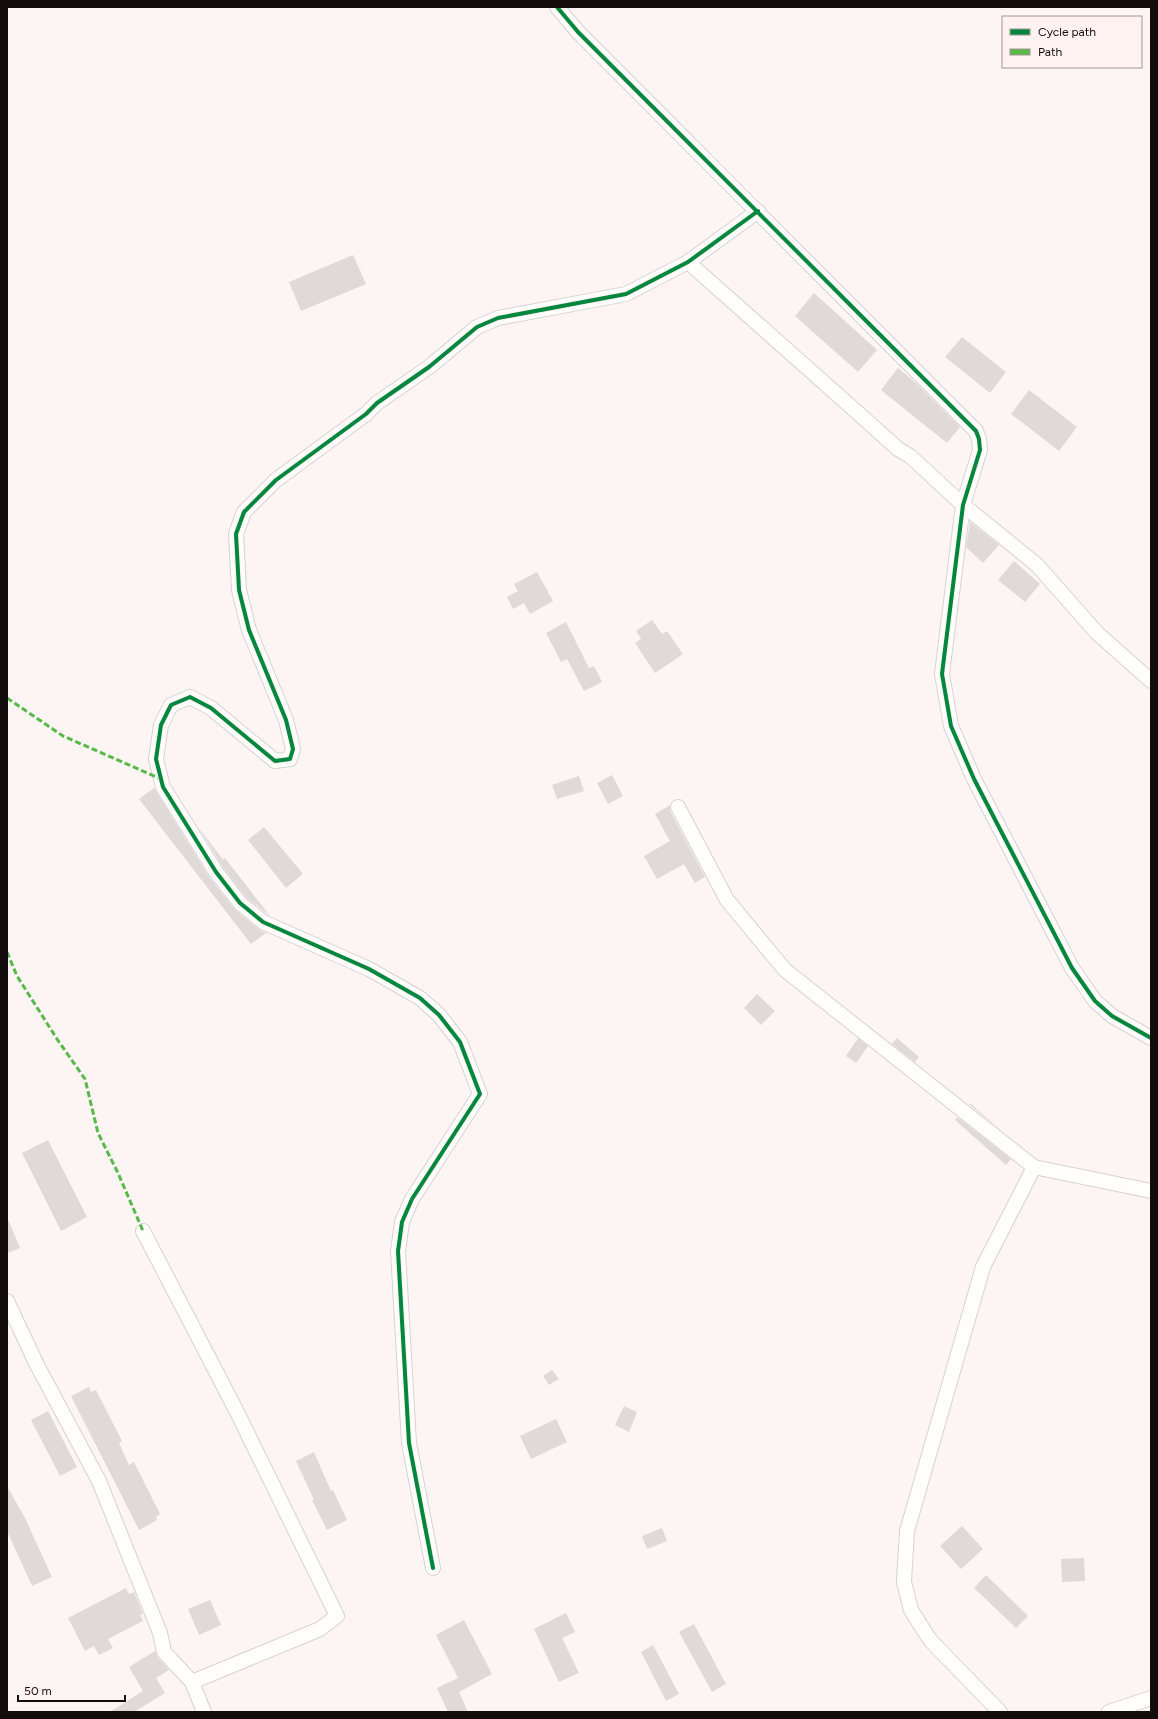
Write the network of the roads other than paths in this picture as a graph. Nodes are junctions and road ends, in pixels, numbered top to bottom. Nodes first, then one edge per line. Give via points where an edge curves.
1 (557, 7) edge
2 (758, 212) junction
3 (688, 262) junction
4 (963, 505) junction
5 (1151, 681) edge
6 (678, 807) dead end
7 (1151, 1038) edge
8 (1034, 1167) junction
9 (1151, 1191) edge
10 (143, 1230) dead end
11 (7, 1301) edge
12 (433, 1568) dead end
13 (192, 1682) junction
14 (1151, 1698) edge
15 (204, 1712) edge
16 (1000, 1712) edge
17 (1109, 1712) edge

1 - 2 street via 578,32
2 - 3 street
2 - 4 street via 976,431 980,450
3 - 4 street
3 - 12 street via 626,294 498,318 477,327 429,367 376,402 366,414 276,480 244,512 236,534 239,590 249,630 286,720 293,749 290,759 275,761 211,708 190,697 171,705 161,725 156,759 163,787 216,872 240,903 263,922 369,969 420,998 439,1015 460,1042 480,1094 412,1199 402,1222 398,1251 409,1443
4 - 5 street via 1037,565 1097,632
4 - 7 street via 942,674 951,726 974,779 1072,968 1095,1001 1112,1016
6 - 8 street via 727,900 785,970
8 - 9 street
8 - 16 street via 983,1267 907,1531 904,1582 911,1610 930,1640
10 - 13 street via 237,1412 336,1616 320,1629
11 - 13 street via 36,1365 98,1480 160,1633 164,1652
13 - 15 street
14 - 17 street

